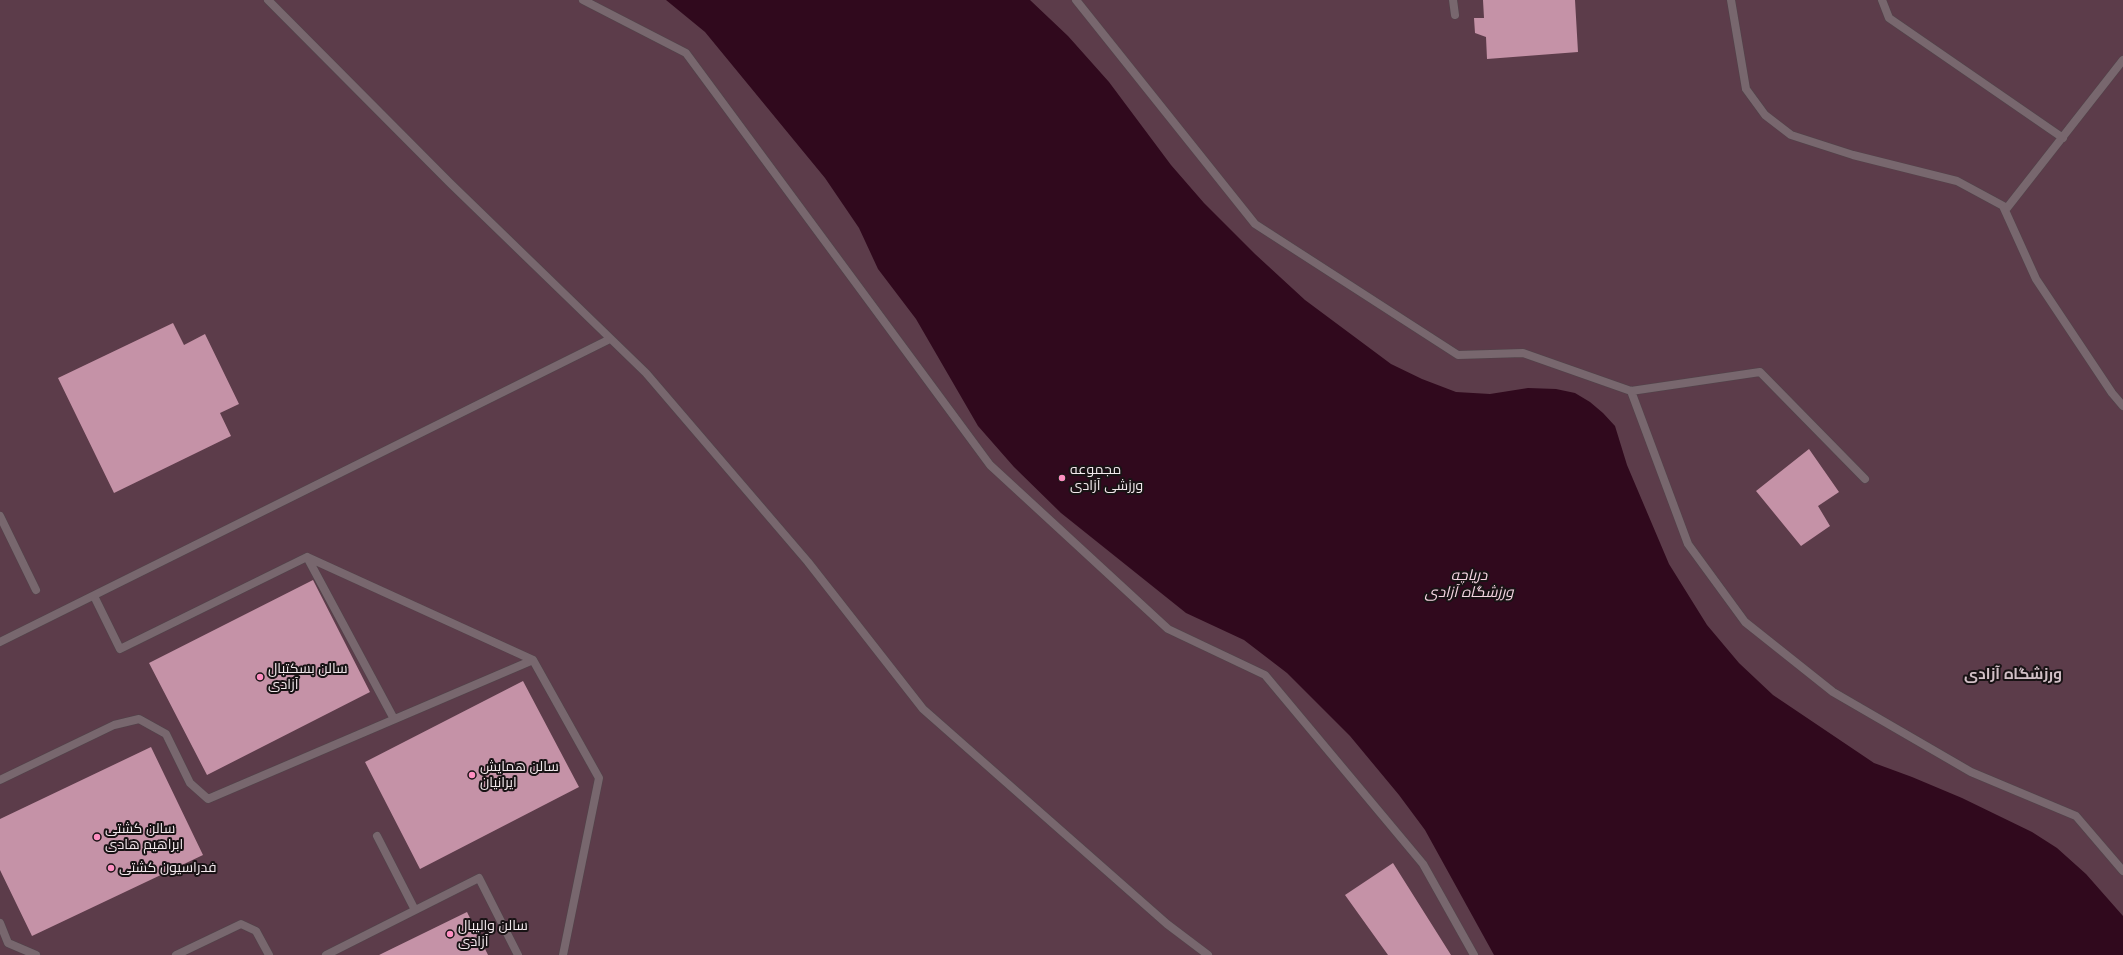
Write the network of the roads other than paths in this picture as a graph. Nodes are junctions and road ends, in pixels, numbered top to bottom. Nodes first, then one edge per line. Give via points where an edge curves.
1 (268, 0) edge
2 (583, 0) edge
3 (1076, 0) edge
4 (1453, 0) edge
5 (1731, 0) edge
6 (1882, 0) edge
7 (1455, 16) dead end
8 (2123, 60) edge
9 (2063, 138) junction
10 (2003, 206) junction
11 (610, 339) junction
12 (1630, 391) junction
13 (2123, 406) edge
14 (1865, 479) dead end
15 (0, 516) edge
16 (307, 557) junction
17 (36, 590) dead end
18 (94, 596) junction
19 (0, 642) edge
20 (533, 660) junction
21 (394, 719) junction
22 (0, 780) edge
23 (377, 836) dead end
24 (2123, 871) edge
25 (415, 910) junction
26 (0, 923) edge
27 (36, 955) edge
28 (176, 955) edge
29 (269, 955) edge
30 (326, 955) edge
31 (518, 955) edge
32 (563, 955) edge
33 (1208, 955) edge
34 (1474, 955) edge

1 - 11 lane
2 - 34 lane via 686,53 990,465 1168,628 1265,675 1423,864
3 - 12 lane via 1255,224 1458,356 1523,353
4 - 7 lane
5 - 10 lane via 1746,89 1765,115 1791,135 1852,155 1957,181
6 - 9 lane via 1889,18
8 - 9 lane
9 - 10 lane via 2007,208
10 - 13 lane via 2036,279
11 - 18 lane
11 - 33 lane via 646,373 808,562 924,709 1166,924
12 - 14 lane via 1760,372
12 - 24 lane via 1688,544 1745,622 1833,692 1971,772 2076,816
15 - 17 lane
16 - 18 lane via 120,648
16 - 20 lane
16 - 21 lane
18 - 19 lane
20 - 21 lane
20 - 32 lane via 599,778
21 - 22 lane via 208,799 190,784 166,734 139,719 114,725
23 - 25 lane
25 - 30 lane
25 - 31 lane via 479,878
26 - 27 lane via 8,944
28 - 29 lane via 241,924 256,931

